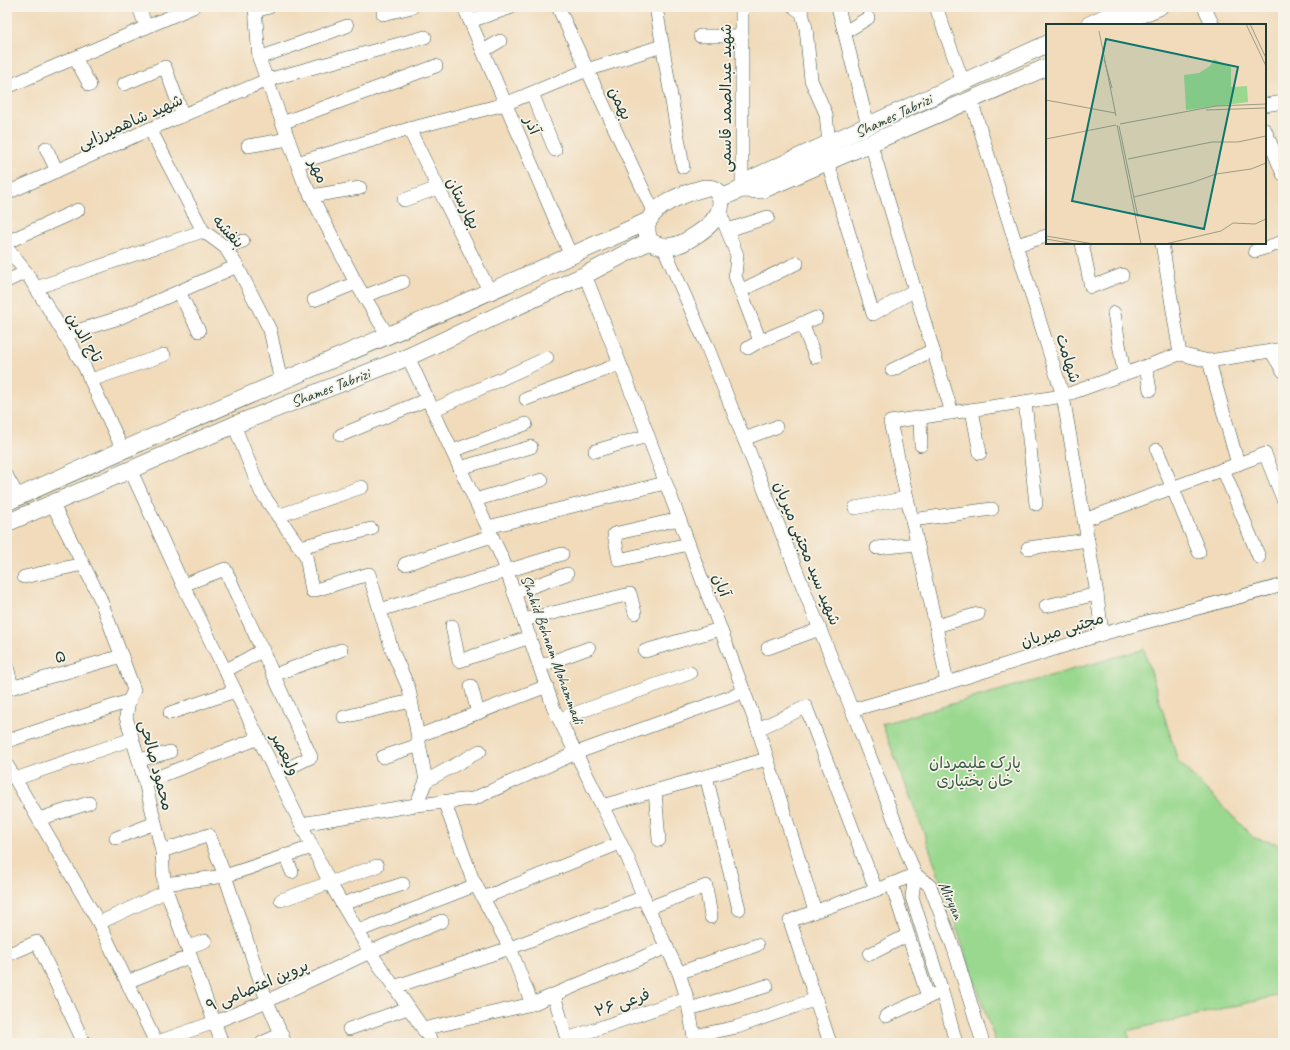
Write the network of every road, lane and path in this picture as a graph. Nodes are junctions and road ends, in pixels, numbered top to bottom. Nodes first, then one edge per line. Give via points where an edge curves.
1 (139, 7) edge
2 (194, 7) edge
3 (269, 7) edge
4 (412, 7) edge
5 (464, 7) edge
6 (512, 7) edge
7 (558, 7) edge
8 (656, 7) edge
9 (742, 7) edge
10 (794, 7) edge
11 (838, 7) edge
12 (936, 7) edge
13 (1159, 7) edge
14 (1204, 7) edge
15 (255, 9) edge
16 (383, 14) dead end
17 (1128, 17) edge
18 (868, 18) dead end
19 (470, 21) junction
20 (1091, 24) edge
21 (1212, 24) edge
22 (347, 26) dead end
23 (146, 27) junction
24 (845, 32) junction
25 (425, 36) dead end
26 (700, 36) dead end
27 (742, 36) junction
28 (500, 41) dead end
29 (1046, 44) edge
30 (662, 46) junction
31 (482, 51) junction
32 (75, 58) junction
33 (259, 58) junction
34 (436, 66) dead end
35 (1046, 67) edge
36 (587, 70) junction
37 (267, 80) junction
38 (963, 82) junction
39 (90, 84) dead end
40 (124, 84) dead end
41 (7, 87) edge
42 (532, 93) junction
43 (971, 100) junction
44 (1283, 102) edge
45 (505, 104) junction
46 (1266, 105) edge
47 (183, 116) junction
48 (282, 123) junction
49 (868, 126) junction
50 (408, 129) junction
51 (150, 130) junction
52 (1266, 136) edge
53 (288, 139) junction
54 (829, 144) junction
55 (871, 144) junction
56 (248, 146) dead end
57 (46, 148) dead end
58 (1268, 148) edge
59 (555, 150) dead end
60 (296, 162) junction
61 (828, 163) junction
62 (683, 166) dead end
63 (57, 172) junction
64 (1283, 174) edge
65 (360, 188) dead end
66 (438, 188) junction
67 (742, 189) junction
68 (7, 193) edge
69 (312, 196) junction
70 (404, 200) dead end
71 (720, 204) junction
72 (78, 210) dead end
73 (651, 217) junction
74 (768, 217) dead end
75 (728, 230) junction
76 (202, 231) junction
77 (1046, 236) edge
78 (243, 241) dead end
79 (7, 242) edge
80 (1283, 242) edge
81 (656, 244) junction
82 (1082, 244) edge
83 (1162, 244) edge
84 (1016, 245) junction
85 (225, 247) junction
86 (7, 248) edge
87 (1255, 251) dead end
88 (571, 256) junction
89 (797, 263) dead end
90 (237, 266) junction
91 (26, 272) junction
92 (585, 275) junction
93 (1122, 275) dead end
94 (7, 281) edge
95 (403, 282) dead end
96 (356, 283) junction
97 (36, 288) junction
98 (915, 290) junction
99 (740, 291) junction
100 (180, 292) junction
101 (490, 292) junction
102 (364, 296) junction
103 (314, 300) dead end
104 (1114, 313) dead end
105 (816, 318) dead end
106 (802, 323) junction
107 (199, 331) dead end
108 (64, 335) junction
109 (388, 336) junction
110 (760, 341) junction
111 (748, 348) dead end
112 (933, 350) junction
113 (1277, 350) edge
114 (1180, 354) junction
115 (164, 355) dead end
116 (408, 357) junction
117 (815, 357) dead end
118 (547, 358) dead end
119 (1210, 361) junction
120 (620, 364) junction
121 (1146, 366) junction
122 (892, 370) dead end
123 (1283, 370) edge
124 (1124, 374) junction
125 (91, 380) junction
126 (281, 382) junction
127 (1150, 390) dead end
128 (1062, 396) junction
129 (526, 399) dead end
130 (1025, 402) junction
131 (431, 405) junction
132 (972, 410) junction
133 (952, 413) junction
134 (920, 418) junction
135 (234, 424) junction
136 (526, 424) dead end
137 (776, 427) dead end
138 (341, 435) dead end
139 (648, 436) junction
140 (744, 439) junction
141 (921, 445) dead end
142 (531, 447) dead end
143 (123, 450) junction
144 (1157, 450) dead end
145 (452, 451) junction
146 (595, 451) dead end
147 (980, 453) dead end
148 (1238, 464) junction
149 (460, 468) junction
150 (130, 469) junction
151 (1223, 469) junction
152 (7, 477) edge
153 (542, 480) dead end
154 (665, 483) junction
155 (362, 487) dead end
156 (1173, 488) junction
157 (907, 498) junction
158 (13, 499) edge
159 (1283, 499) edge
160 (475, 500) junction
161 (52, 503) junction
162 (1036, 504) dead end
163 (855, 508) dead end
164 (992, 509) dead end
165 (278, 516) junction
166 (679, 519) junction
167 (912, 520) junction
168 (1084, 520) junction
169 (7, 523) edge
170 (371, 528) dead end
171 (490, 531) junction
172 (1088, 540) junction
173 (688, 544) junction
174 (917, 544) junction
175 (300, 548) junction
176 (877, 548) dead end
177 (1028, 548) dead end
178 (1199, 552) dead end
179 (562, 554) dead end
180 (1259, 557) dead end
181 (83, 564) junction
182 (406, 564) dead end
183 (507, 571) junction
184 (567, 574) dead end
185 (24, 577) dead end
186 (183, 585) junction
187 (1283, 585) edge
188 (514, 593) junction
189 (1097, 594) junction
190 (1046, 606) dead end
191 (380, 610) junction
192 (635, 613) dead end
193 (978, 614) dead end
194 (524, 620) junction
195 (452, 626) dead end
196 (936, 626) junction
197 (720, 628) junction
198 (820, 629) junction
199 (1102, 634) junction
200 (530, 637) junction
201 (589, 648) dead end
202 (768, 648) dead end
203 (262, 650) junction
204 (341, 650) dead end
205 (645, 651) dead end
206 (122, 656) junction
207 (7, 666) edge
208 (540, 666) junction
209 (225, 671) junction
210 (690, 673) dead end
211 (274, 675) junction
212 (947, 683) junction
213 (471, 686) dead end
214 (547, 686) junction
215 (10, 688) edge
216 (235, 691) junction
217 (744, 692) junction
218 (129, 701) junction
219 (411, 701) junction
220 (852, 710) junction
221 (170, 713) dead end
222 (478, 713) junction
223 (344, 717) dead end
224 (559, 719) junction
225 (758, 729) junction
226 (132, 738) junction
227 (259, 738) junction
228 (418, 740) junction
229 (7, 741) edge
230 (480, 751) dead end
231 (170, 752) dead end
232 (576, 753) junction
233 (382, 757) dead end
234 (767, 759) junction
235 (138, 760) junction
236 (7, 765) edge
237 (276, 774) junction
238 (706, 776) junction
239 (16, 779) junction
240 (426, 781) junction
241 (145, 782) junction
242 (655, 791) junction
243 (444, 802) junction
244 (89, 804) dead end
245 (416, 805) junction
246 (602, 806) junction
247 (39, 819) junction
248 (155, 822) junction
249 (301, 824) junction
250 (116, 838) dead end
251 (659, 840) dead end
252 (620, 843) junction
253 (312, 847) junction
254 (162, 851) junction
255 (285, 855) junction
256 (377, 866) dead end
257 (292, 872) dead end
258 (915, 874) junction
259 (225, 876) junction
260 (330, 883) junction
261 (403, 884) dead end
262 (476, 885) junction
263 (892, 885) junction
264 (166, 887) junction
265 (876, 890) junction
266 (483, 898) junction
267 (281, 900) dead end
268 (646, 902) junction
269 (342, 904) junction
270 (739, 909) dead end
271 (815, 911) junction
272 (711, 917) dead end
273 (442, 921) dead end
274 (99, 923) junction
275 (358, 931) junction
276 (908, 936) junction
277 (205, 940) dead end
278 (757, 946) dead end
279 (667, 947) junction
280 (510, 948) junction
281 (189, 952) junction
282 (370, 952) junction
283 (870, 954) dead end
284 (7, 955) edge
285 (680, 973) junction
286 (127, 982) junction
287 (767, 986) dead end
288 (394, 987) junction
289 (942, 991) junction
290 (554, 995) junction
291 (928, 998) junction
292 (816, 999) junction
293 (267, 1001) junction
294 (532, 1004) junction
295 (688, 1004) junction
296 (408, 1008) junction
297 (886, 1016) dead end
298 (215, 1022) junction
299 (349, 1029) dead end
300 (423, 1029) junction
301 (284, 1039) edge
302 (695, 1039) edge
303 (568, 1041) edge
304 (84, 1043) edge
305 (155, 1043) edge
306 (222, 1043) edge
307 (262, 1043) edge
308 (433, 1043) edge
309 (830, 1043) edge
310 (956, 1043) edge
311 (983, 1043) edge

1 - 23 street
2 - 23 street
3 - 15 street
4 - 16 street
5 - 19 street, آذر
6 - 19 street
7 - 36 street, بهمن
8 - 30 street
9 - 27 street, شهید عبدالصمد قاسمی
10 - 54 street via 802,13 806,28 811,80 826,114
11 - 24 street
12 - 38 street
13 - 17 main road
14 - 21 street
15 - 33 street, مهر
17 - 20 main road via 1112,14
18 - 24 street
19 - 31 street, آذر
22 - 33 street
23 - 32 street
24 - 49 street
25 - 37 street, شهید شاهمیرزایی
26 - 27 street
27 - 67 street, شهید عبدالصمد قاسمی
28 - 31 street
29 - 38 main road, Shames Tabrizi
30 - 36 street
30 - 62 street
31 - 45 street, آذر
32 - 39 street
32 - 41 street
33 - 37 street, مهر
34 - 48 street
35 - 43 main road, Shames Tabrizi
36 - 42 street
36 - 73 street, بهمن
37 - 47 street, شهید شاهمیرزایی
37 - 48 street, مهر
38 - 43 main road
38 - 49 main road, Shames Tabrizi
40 - 47 street via 165,67
42 - 45 street
42 - 59 street
43 - 55 main road, Shames Tabrizi
43 - 84 street, شهامت
44 - 46 street
45 - 50 street
45 - 88 street, آذر
47 - 51 street, شهید شاهمیرزایی
48 - 53 street, مهر
49 - 54 main road, Shames Tabrizi
50 - 60 street
50 - 66 street, بهارستان
51 - 63 street, شهید شاهمیرزایی
51 - 76 street, بنفشه
52 - 58 street
53 - 56 street
53 - 60 street, مهر
54 - 67 main road, Shames Tabrizi via 755,177
55 - 61 main road, Shames Tabrizi
55 - 98 street
57 - 63 street
58 - 64 street
60 - 69 street, مهر
61 - 67 main road, Shames Tabrizi via 762,190
61 - 98 street via 873,314
63 - 68 street, شهید شاهمیرزایی
65 - 69 street
66 - 70 street
66 - 101 street, بهارستان
67 - 71 main road, Shames Tabrizi
69 - 96 street, مهر
71 - 73 main road, Shames Tabrizi via 717,192 704,188 664,204
71 - 75 street
71 - 81 main road, Shames Tabrizi via 716,217 691,237 673,246
72 - 79 street
73 - 81 main road via 646,231
73 - 88 main road, Shames Tabrizi
74 - 75 street
75 - 99 street via 737,255 735,276
76 - 85 street, بنفشه
76 - 97 street
77 - 84 street
78 - 85 street
80 - 87 street
81 - 92 main road, Shames Tabrizi
81 - 140 street, شهید سید مجتبی میریان via 707,346
82 - 93 street via 1091,287
83 - 114 street
84 - 128 street, شهامت
85 - 90 street, بنفشه
86 - 91 street, تاج الدین
88 - 101 main road, Shames Tabrizi
89 - 99 street
90 - 100 street
90 - 126 street, بنفشه via 270,330
91 - 94 street
91 - 97 street, تاج الدین
92 - 116 main road, Shames Tabrizi
92 - 120 street, آبان
95 - 102 street
96 - 102 street, مهر
96 - 103 street
97 - 108 street, تاج الدین
98 - 112 street
99 - 110 street
100 - 107 street
100 - 108 street via 119,318
101 - 109 main road, Shames Tabrizi
102 - 109 street, مهر
104 - 124 street
105 - 106 street
106 - 110 street
106 - 117 street
108 - 125 street, تاج الدین
109 - 116 main road
109 - 126 main road, Shames Tabrizi
110 - 111 street
112 - 122 street
112 - 133 street
113 - 119 street
113 - 123 street
114 - 119 street
114 - 121 street
115 - 125 street
116 - 131 street, Shahid Behnam Mohammadi
116 - 135 main road, Shames Tabrizi
118 - 131 street
119 - 148 street
120 - 129 street
120 - 139 street, آبان
121 - 124 street
121 - 127 street
124 - 128 street
125 - 143 street, تاج الدین
126 - 143 main road, Shames Tabrizi
128 - 130 street
128 - 168 street, شهامت
130 - 132 street
130 - 162 street
131 - 138 street
131 - 145 street, Shahid Behnam Mohammadi
132 - 133 street
132 - 147 street
133 - 134 street
134 - 141 street
134 - 157 street via 890,422
135 - 150 main road, Shames Tabrizi
135 - 165 street via 261,492
136 - 145 street
137 - 140 street
139 - 146 street
139 - 154 street, آبان
140 - 198 street, شهید سید مجتبی میریان
142 - 149 street
143 - 150 main road
143 - 158 main road, Shames Tabrizi
144 - 156 street
145 - 149 street, Shahid Behnam Mohammadi
148 - 151 street
148 - 159 street via 1265,454
149 - 160 street, Shahid Behnam Mohammadi
150 - 161 main road, Shames Tabrizi
150 - 186 street, ولیعصر
151 - 156 street
151 - 180 street
152 - 158 street
153 - 160 street
154 - 166 street, آبان
154 - 171 street
155 - 165 street
156 - 168 street
156 - 178 street
157 - 163 street
157 - 167 street
160 - 171 street, Shahid Behnam Mohammadi
161 - 169 main road, Shames Tabrizi
161 - 181 street, محمود صالحی
164 - 167 street
165 - 175 street
166 - 173 street, آبان
166 - 173 street via 614,534 619,560
167 - 174 street
168 - 172 street, شهامت
170 - 175 street
171 - 182 street
171 - 183 street, Shahid Behnam Mohammadi
172 - 177 street
172 - 189 street, شهامت
173 - 197 street, آبان
174 - 176 street
174 - 196 street
175 - 191 street via 306,556 312,591 369,574
179 - 183 street
181 - 185 street
181 - 206 street, محمود صالحی via 100,598
183 - 188 street, Shahid Behnam Mohammadi
183 - 191 street
184 - 188 street
186 - 203 street via 225,569
186 - 209 street, ولیعصر
187 - 199 street, مجتبی میریان
188 - 194 street, Shahid Behnam Mohammadi
189 - 190 street
189 - 199 street, شهامت
191 - 219 street
192 - 194 street via 630,594
193 - 196 street
194 - 200 street, Shahid Behnam Mohammadi
195 - 200 street via 458,661
196 - 212 street
197 - 205 street
197 - 217 street, آبان
198 - 202 street
198 - 220 street, شهید سید مجتبی میریان
199 - 212 street, مجتبی میریان
200 - 208 street, Shahid Behnam Mohammadi
201 - 208 street
203 - 209 street
203 - 211 street
204 - 211 street
206 - 215 street, ۵
206 - 218 street, محمود صالحی via 134,690
207 - 215 street
208 - 214 street, Shahid Behnam Mohammadi
209 - 216 street, ولیعصر
210 - 224 street
211 - 237 street via 311,757
212 - 220 street, مجتبی میریان
213 - 222 street
214 - 222 street
214 - 224 street, Shahid Behnam Mohammadi
216 - 221 street
216 - 227 street, ولیعصر
217 - 225 street, آبان
217 - 232 street
218 - 226 street, محمود صالحی via 126,717
218 - 229 street
219 - 223 street
219 - 228 street
220 - 258 street, شهید سید مجتبی میریان
222 - 228 street
224 - 232 street, Shahid Behnam Mohammadi
225 - 234 street, آبان
225 - 265 street via 806,707
226 - 235 street, محمود صالحی
226 - 239 street
227 - 237 street, ولیعصر
227 - 241 street
228 - 233 street
228 - 240 street
230 - 240 street
231 - 235 street
232 - 243 street via 473,799
232 - 246 street, Shahid Behnam Mohammadi
234 - 238 street
234 - 271 street, آبان
235 - 241 street, محمود صالحی
236 - 239 street
237 - 249 street, ولیعصر
238 - 242 street
238 - 270 street
239 - 247 street
240 - 245 street
241 - 248 street, محمود صالحی
242 - 246 street
242 - 251 street
243 - 245 street
243 - 262 street
244 - 247 street
245 - 249 street
246 - 252 street, Shahid Behnam Mohammadi
247 - 274 street
248 - 250 street
248 - 254 street, محمود صالحی
249 - 253 street, ولیعصر
252 - 266 street
252 - 268 street, Shahid Behnam Mohammadi
253 - 255 street
253 - 260 street, ولیعصر
254 - 259 street via 209,835
254 - 264 street, محمود صالحی
255 - 257 street
255 - 259 street
256 - 260 street
258 - 263 street
258 - 289 street, Miryan via 912,897
258 - 311 street, Miryan via 930,886 954,949
259 - 264 street
259 - 293 street
260 - 267 street
260 - 269 street, ولیعصر
261 - 269 street
262 - 266 street
262 - 275 street
263 - 265 street
263 - 276 street
264 - 274 street
264 - 281 street, محمود صالحی
265 - 271 street
266 - 280 street
268 - 272 street via 706,886
268 - 279 street, Shahid Behnam Mohammadi
268 - 280 street
269 - 275 street, ولیعصر
271 - 292 street via 790,920
273 - 282 street, پروین اعتصامی ۹
274 - 286 street
275 - 282 street, ولیعصر
276 - 283 street
276 - 291 street
277 - 281 street
278 - 285 street
279 - 285 street, Shahid Behnam Mohammadi
279 - 290 street
280 - 288 street
280 - 294 street
281 - 286 street
281 - 298 street, محمود صالحی
282 - 288 street, ولیعصر
282 - 293 street, پروین اعتصامی ۹
284 - 304 street via 37,942
285 - 295 street, Shahid Behnam Mohammadi
286 - 305 street
287 - 295 street, فرعی ۲۶
288 - 296 street, ولیعصر
289 - 291 street
289 - 310 street, Miryan
290 - 294 street
290 - 303 street
291 - 297 street
292 - 302 street
292 - 309 street
293 - 298 street, پروین اعتصامی ۹
293 - 301 street
294 - 300 street
295 - 302 street, Shahid Behnam Mohammadi
295 - 303 street, فرعی ۲۶
296 - 299 street
296 - 300 street, ولیعصر
298 - 305 street, پروین اعتصامی ۹
298 - 306 street, محمود صالحی
300 - 308 street, ولیعصر
301 - 307 street

